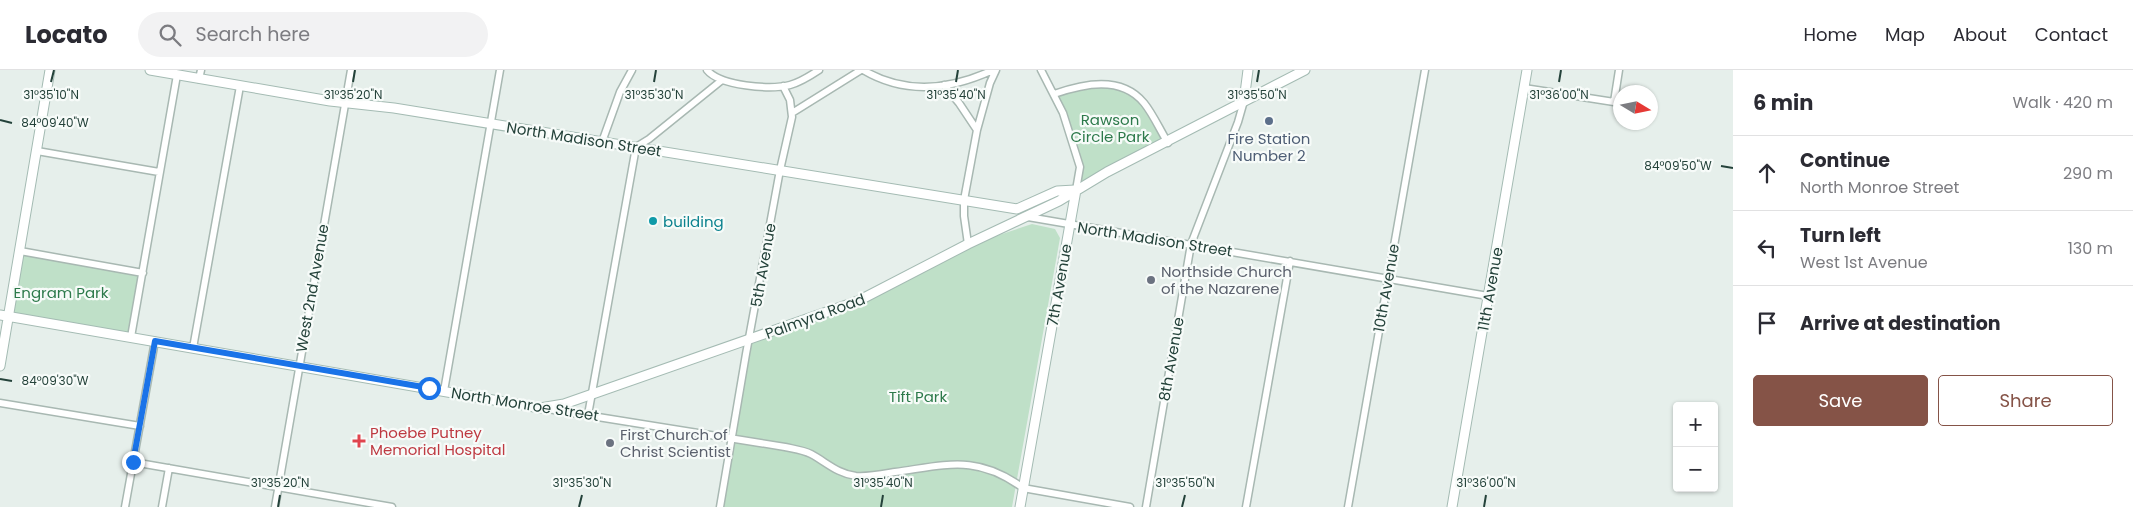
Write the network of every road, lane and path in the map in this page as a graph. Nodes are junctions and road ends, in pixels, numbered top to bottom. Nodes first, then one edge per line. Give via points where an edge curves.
1 (50, 70) edge
2 (150, 70) edge
3 (351, 70) edge
4 (500, 70) edge
5 (632, 70) edge
6 (707, 70) edge
7 (819, 70) edge
8 (862, 70) edge
9 (994, 70) edge
10 (1041, 70) edge
11 (1248, 70) edge
12 (1305, 70) edge
13 (1425, 70) edge
14 (1527, 70) edge
15 (1619, 70) edge
16 (200, 74) edge
17 (177, 75) junction
18 (722, 80) junction
19 (240, 86) junction
20 (783, 86) junction
21 (944, 86) junction
22 (1524, 88) junction
23 (1054, 94) junction
24 (1244, 101) junction
25 (345, 102) junction
26 (792, 113) junction
27 (491, 124) junction
28 (977, 130) junction
29 (602, 142) junction
30 (1168, 143) junction
31 (636, 147) junction
32 (37, 150) junction
33 (780, 170) junction
34 (159, 172) junction
35 (1076, 190) junction
36 (964, 200) junction
37 (1017, 209) joint
38 (1028, 217) junction
39 (1070, 225) junction
40 (968, 244) junction
41 (1191, 244) junction
42 (20, 251) junction
43 (1290, 261) junction
44 (143, 273) junction
45 (1388, 279) junction
46 (1488, 296) junction
47 (4, 315) edge
48 (131, 337) junction
49 (749, 339) junction
50 (155, 341) junction
51 (193, 348) junction
52 (0, 366) edge
53 (299, 366) junction
54 (444, 391) junction
55 (592, 393) junction
56 (0, 403) edge
57 (540, 408) junction
58 (588, 415) junction
59 (140, 426) junction
60 (732, 439) junction
61 (133, 462) junction
62 (169, 468) junction
63 (278, 487) junction
64 (1023, 488) junction
65 (125, 507) edge
66 (162, 507) edge
67 (275, 507) edge
68 (392, 507) edge
69 (720, 507) edge
70 (1020, 507) edge
71 (1130, 507) edge
72 (1146, 507) edge
73 (1246, 507) edge
74 (1348, 507) edge
75 (1452, 507) edge

1 - 32 main road
2 - 17 main road, North Madison Street
3 - 25 street, West 2nd Avenue
4 - 27 street
5 - 29 street via 620,92
6 - 18 street
7 - 20 street
8 - 21 street via 905,87
8 - 26 street
9 - 21 street
9 - 28 street
10 - 23 street, 7th Avenue
11 - 24 main road, 8th Avenue
12 - 24 main road, Palmyra Road
13 - 45 street, 10th Avenue
14 - 22 main road, 11th Avenue
15 - 22 street via 1614,102
16 - 17 main road, North Madison Street
16 - 19 main road, North Madison Street
17 - 34 street
18 - 20 street
18 - 31 street
19 - 25 main road, North Madison Street
19 - 51 street
20 - 26 street, 5th Avenue
21 - 28 street
22 - 46 main road, 11th Avenue
23 - 30 street via 1093,84 1118,85 1145,103
23 - 35 street, 7th Avenue via 1080,167
24 - 30 main road, Palmyra Road
24 - 41 street, 8th Avenue
25 - 27 main road, North Madison Street
25 - 53 street, West 2nd Avenue
26 - 33 street, 5th Avenue
27 - 29 main road, North Madison Street
27 - 54 street
28 - 36 street
29 - 31 main road, North Madison Street
30 - 35 main road, Palmyra Road
31 - 33 main road, North Madison Street
31 - 55 street
32 - 34 street
32 - 42 main road
33 - 36 main road, North Madison Street
33 - 49 street, 5th Avenue
34 - 44 street
35 - 37 main road, Palmyra Road via 1057,191
35 - 38 main road, Palmyra Road
35 - 39 main road, 7th Avenue
36 - 37 main road, North Madison Street
36 - 40 street
38 - 39 street, North Madison Street
38 - 40 main road, Palmyra Road
39 - 41 street, North Madison Street
39 - 64 main road, 7th Avenue
40 - 49 main road, Palmyra Road via 858,301
41 - 43 street, North Madison Street
41 - 72 street, 8th Avenue
42 - 44 street
42 - 47 main road
43 - 45 street, North Madison Street
43 - 73 street
44 - 48 street
45 - 46 street, North Madison Street
45 - 74 street, 10th Avenue
46 - 75 main road, 11th Avenue
47 - 48 main road, North Monroe Street
47 - 52 main road
48 - 50 main road, North Monroe Street
49 - 55 main road, Palmyra Road
49 - 60 street, 5th Avenue
50 - 51 main road, North Monroe Street
50 - 59 street
51 - 53 main road, North Monroe Street
53 - 54 main road, North Monroe Street
53 - 63 street, West 2nd Avenue
54 - 57 main road, North Monroe Street
55 - 57 main road, Palmyra Road via 564,404
55 - 58 street
56 - 59 street
57 - 58 street, North Monroe Street
58 - 60 street, North Monroe Street
59 - 61 street
60 - 64 street, North Monroe Street via 800,450 854,475 972,464 996,471
60 - 69 street, 5th Avenue
61 - 62 street
61 - 65 street
62 - 63 street
62 - 66 street
63 - 67 street, West 2nd Avenue
63 - 68 street
64 - 70 main road, 7th Avenue
64 - 71 street, North Monroe Street

